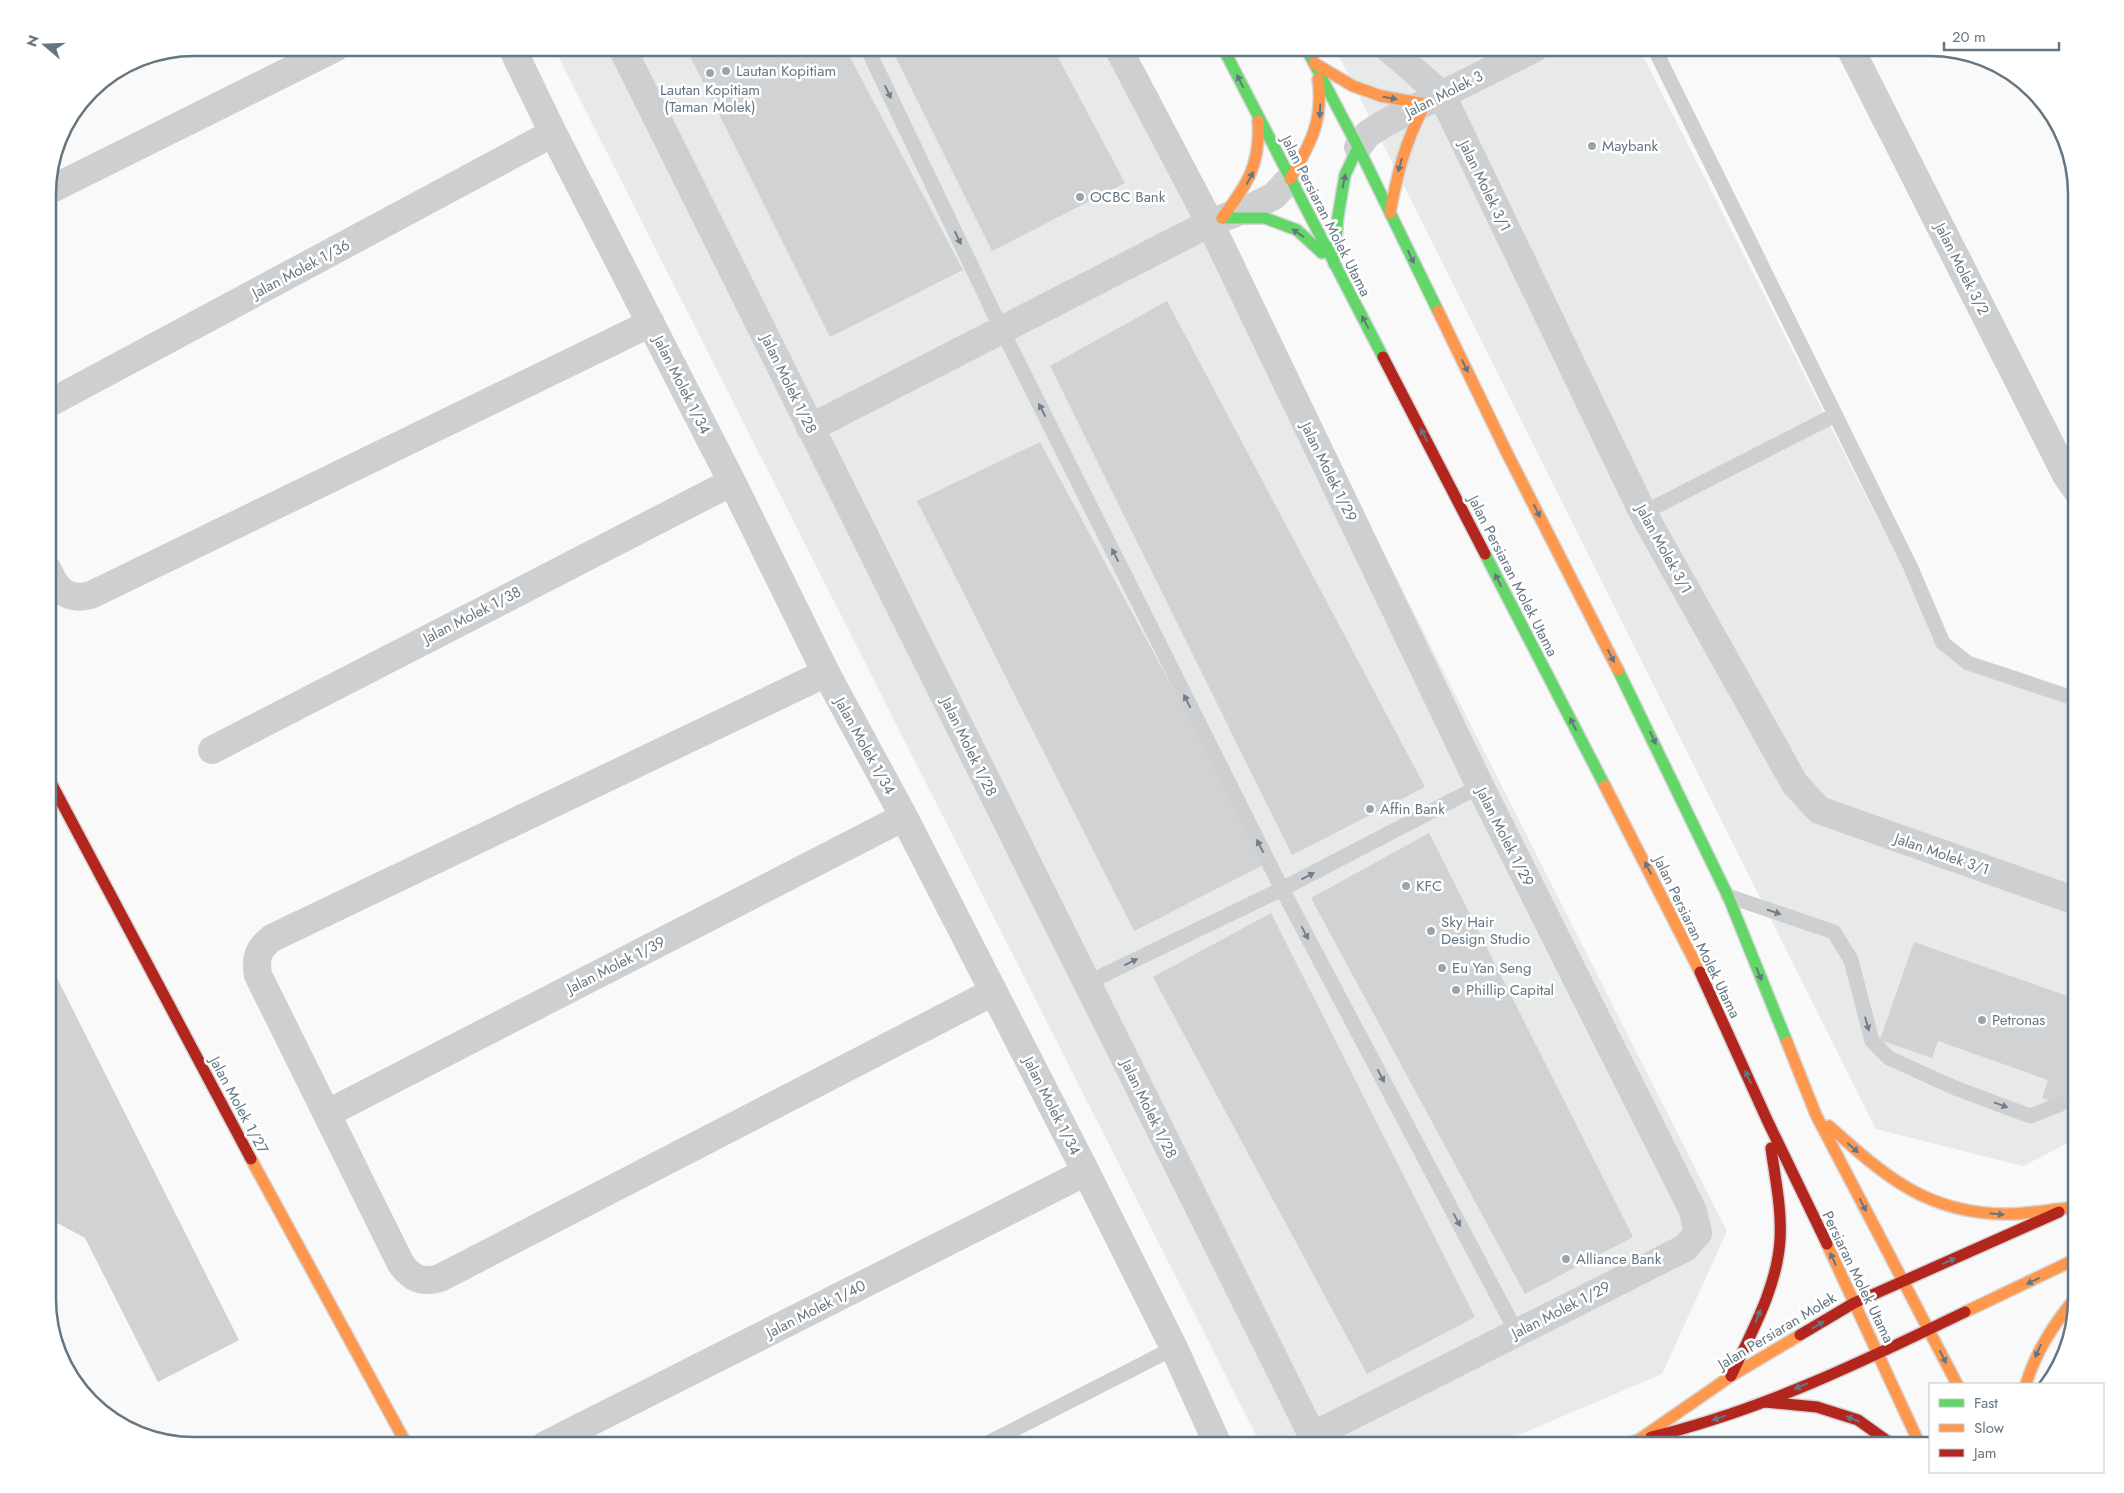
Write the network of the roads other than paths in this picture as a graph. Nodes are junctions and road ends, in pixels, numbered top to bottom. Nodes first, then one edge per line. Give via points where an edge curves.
1 (1123, 56) edge
2 (1227, 56) edge
3 (1310, 56) edge
4 (1395, 56) edge
5 (1519, 56) edge
6 (1658, 56) edge
7 (1854, 56) edge
8 (317, 57) edge
9 (516, 57) edge
10 (626, 57) edge
11 (871, 57) edge
12 (1314, 63) junction
13 (1433, 100) junction
14 (1257, 114) junction
15 (553, 134) junction
16 (1358, 147) junction
17 (1290, 179) junction
18 (57, 187) edge
19 (1390, 213) junction
20 (1216, 220) junction
21 (1334, 264) junction
22 (651, 323) junction
23 (1002, 330) junction
24 (57, 399) edge
25 (1836, 415) junction
26 (810, 428) junction
27 (2068, 478) edge
28 (732, 482) junction
29 (1643, 513) junction
30 (57, 587) edge
31 (826, 673) junction
32 (2068, 696) edge
33 (212, 750) dead end
34 (1480, 786) junction
35 (57, 795) edge
36 (61, 803) junction
37 (57, 805) edge
38 (904, 817) junction
39 (1282, 890) junction
40 (1728, 896) junction
41 (2068, 898) edge
42 (1087, 983) junction
43 (993, 992) junction
44 (2061, 1104) dead end
45 (328, 1113) junction
46 (1816, 1115) junction
47 (1768, 1122) junction
48 (1086, 1172) junction
49 (2068, 1206) edge
50 (2068, 1208) edge
51 (2068, 1263) edge
52 (1904, 1280) junction
53 (1854, 1303) junction
54 (2068, 1308) edge
55 (1929, 1330) junction
56 (1517, 1333) junction
57 (1174, 1348) junction
58 (1879, 1354) junction
59 (1730, 1376) junction
60 (1956, 1383) edge
61 (2026, 1383) edge
62 (1765, 1402) junction
63 (403, 1437) edge
64 (563, 1437) edge
65 (1001, 1437) edge
66 (1214, 1437) edge
67 (1312, 1437) edge
68 (1322, 1437) edge
69 (1643, 1437) edge
70 (1649, 1437) edge
71 (1881, 1437) edge
72 (1916, 1437) edge

1 - 20 street, Jalan Molek 1/29
14 -> 2 main road, Jalan Persiaran Molek Utama
3 - 12 main road
4 - 13 street, Jalan Molek 3/1
5 - 13 street, Jalan Molek 3
6 - 25 lane
7 - 27 street, Jalan Molek 3/2
8 - 18 street
9 - 15 street, Jalan Molek 1/34
10 - 26 street, Jalan Molek 1/28
11 -> 23 lane
12 -> 13 main road via 1363,90 1382,96
12 - 16 main road
12 -> 17 main road via 1321,93 1320,119
13 - 16 street, Jalan Molek 3 via 1383,124 1368,134
13 -> 19 main road via 1410,133 1399,166
13 - 29 street, Jalan Molek 3/1
14 - 17 main road, Jalan Persiaran Molek Utama
20 -> 14 main road via 1244,190 1257,166 1260,138
15 - 22 street, Jalan Molek 1/34
15 - 24 street, Jalan Molek 1/36
16 - 19 main road
21 -> 16 main road via 1345,175
17 - 20 street via 1274,196
17 - 21 main road, Jalan Persiaran Molek Utama
19 -> 40 main road via 1648,728
21 -> 20 main road via 1297,230 1265,218
20 - 23 street
20 - 34 street, Jalan Molek 1/29
47 -> 21 main road, Jalan Persiaran Molek Utama via 1694,958
22 - 28 street, Jalan Molek 1/34
22 - 30 street via 91,594 80,598 69,596
23 - 26 street
39 -> 23 lane
25 - 29 lane
25 - 32 lane via 1911,568 1943,643 1968,663
26 - 42 street, Jalan Molek 1/28
28 - 31 street, Jalan Molek 1/34
28 - 33 street, Jalan Molek 1/38
29 - 41 street, Jalan Molek 3/1 via 1795,784 1819,810
31 - 38 street, Jalan Molek 1/34
31 - 45 street via 263,945 257,954 258,975
39 -> 34 lane
34 - 56 street, Jalan Molek 1/29 via 1693,1211 1698,1233 1685,1248
35 - 36 main road, Jalan Molek 1/27
36 - 37 lane
36 - 63 main road, Jalan Molek 1/27
38 - 43 street, Jalan Molek 1/34
38 - 45 street, Jalan Molek 1/39
42 -> 39 lane
39 -> 56 lane
40 -> 44 lane via 1834,932 1851,960 1872,1041 1889,1058 1955,1088 2030,1116
40 -> 46 main road
42 - 67 street, Jalan Molek 1/28
43 - 45 street via 429,1281 417,1280 401,1264
43 - 48 street, Jalan Molek 1/34
46 -> 49 main road via 1892,1180 1916,1195 1956,1209 2006,1214
46 -> 52 main road
53 -> 47 main road, Persiaran Molek Utama
59 -> 47 main road via 1771,1284 1780,1240
48 - 57 street, Jalan Molek 1/34
48 - 64 street, Jalan Molek 1/40
52 -> 50 main road, Jalan Persiaran Molek
51 -> 55 main road, Jalan Persiaran Molek
52 - 53 main road, Jalan Persiaran Molek
52 - 55 main road
53 - 58 main road, Persiaran Molek Utama
59 -> 53 main road, Jalan Persiaran Molek
54 -> 61 main road via 2039,1347
55 - 58 main road, Jalan Persiaran Molek
55 -> 60 main road
56 - 68 street, Jalan Molek 1/29
57 - 65 lane
57 - 66 street, Jalan Molek 1/34
58 -> 62 main road, Jalan Persiaran Molek
58 - 72 main road, Persiaran Molek Utama
59 - 69 main road, Jalan Persiaran Molek
62 -> 70 main road, Jalan Persiaran Molek via 1696,1426
71 -> 62 main road via 1858,1420 1817,1407

